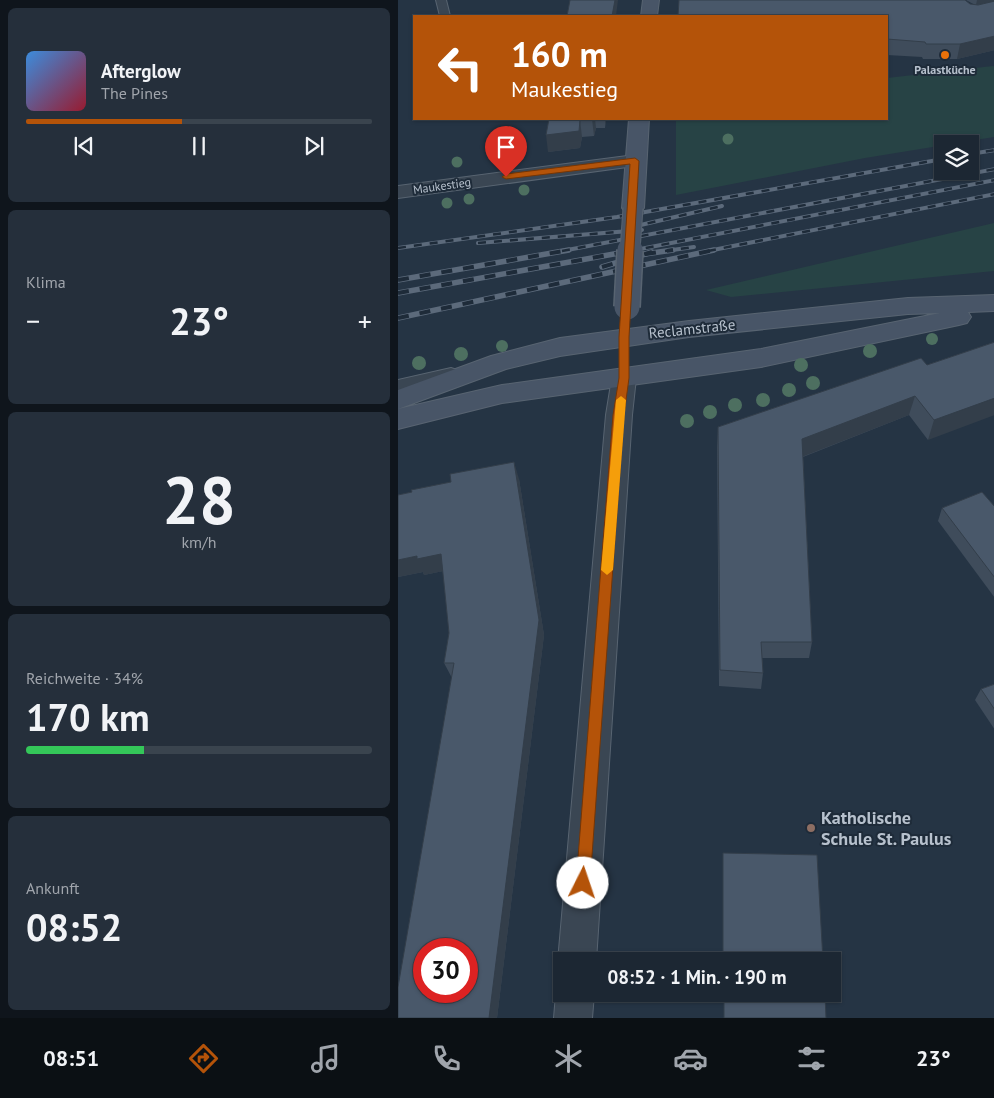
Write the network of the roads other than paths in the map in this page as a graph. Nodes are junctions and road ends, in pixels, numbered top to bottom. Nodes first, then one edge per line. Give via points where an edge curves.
1 (441, 0) edge
2 (651, 0) edge
3 (445, 15) edge
4 (650, 15) edge
5 (639, 120) edge
6 (635, 161) junction
7 (398, 192) edge
8 (994, 303) edge
9 (994, 309) edge
10 (624, 337) junction
11 (500, 362) junction
12 (624, 378) junction
13 (398, 386) edge
14 (398, 400) edge
15 (398, 419) edge
16 (578, 952) edge
17 (574, 1002) edge
18 (573, 1018) edge

1 - 3 lane
2 - 4 street
5 - 6 street
6 - 7 street, Maukestieg
6 - 10 street, bridge
8 - 10 street, Reclamstraße via 908,306
9 - 12 street via 761,358
10 - 11 street, Reclamstraße via 560,347
10 - 12 street
11 - 13 lane
11 - 14 street, Reclamstraße
12 - 15 street via 502,394
12 - 16 street
17 - 18 street

